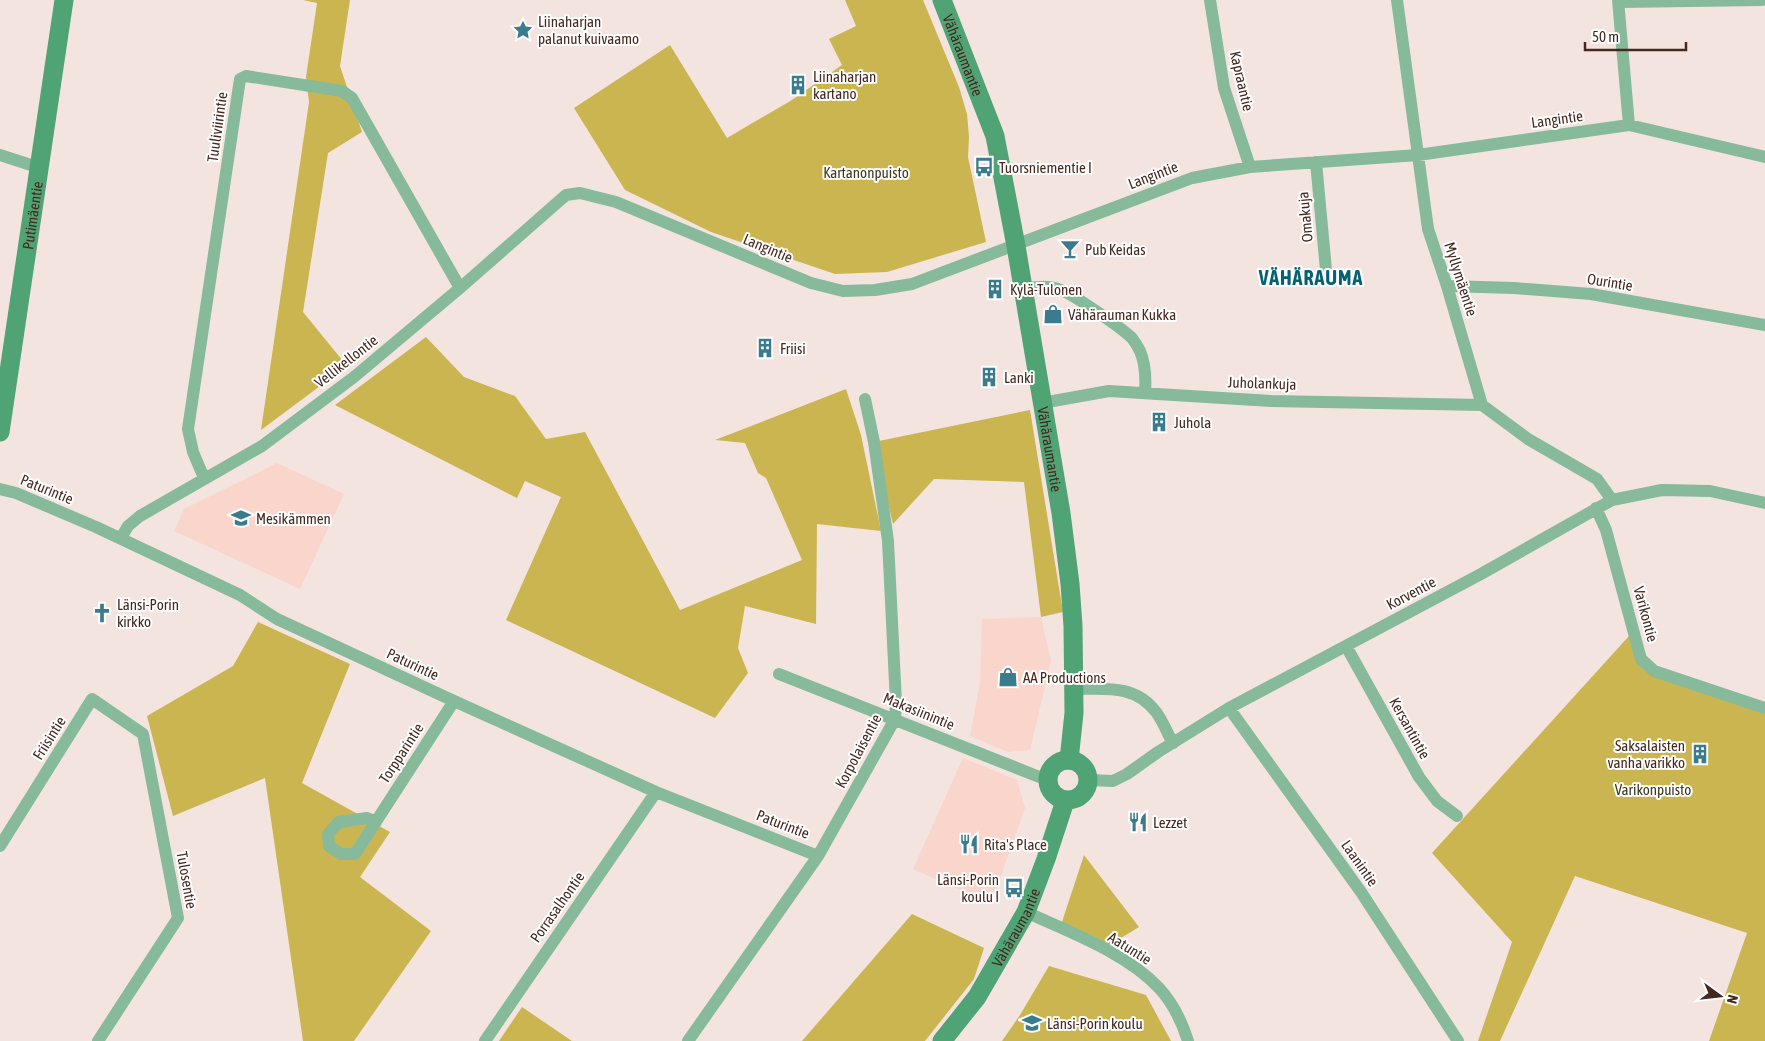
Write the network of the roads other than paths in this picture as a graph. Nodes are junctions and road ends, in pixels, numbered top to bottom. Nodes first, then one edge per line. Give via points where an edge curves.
1 (64, 0) edge
2 (942, 0) edge
3 (1210, 0) edge
4 (1397, 0) edge
5 (1762, 0) edge
6 (1619, 1) edge
7 (1629, 125) junction
8 (0, 155) edge
9 (1418, 155) junction
10 (1765, 157) edge
11 (1316, 162) junction
12 (1250, 167) junction
13 (40, 168) junction
14 (580, 193) joint
15 (1016, 246) junction
16 (1326, 270) dead end
17 (1448, 286) junction
18 (460, 288) junction
19 (1023, 290) junction
20 (1765, 325) edge
21 (5, 358) edge
22 (1145, 393) junction
23 (866, 399) dead end
24 (1042, 403) junction
25 (1482, 405) junction
26 (0, 432) edge
27 (204, 478) junction
28 (0, 489) edge
29 (1612, 500) junction
30 (1765, 503) edge
31 (1596, 508) junction
32 (120, 538) junction
33 (1346, 646) junction
34 (779, 674) dead end
35 (1074, 689) junction
36 (454, 701) junction
37 (1229, 708) junction
38 (1765, 708) edge
39 (894, 719) junction
40 (143, 734) joint
41 (1173, 743) junction
42 (1068, 760) junction
43 (1047, 780) junction
44 (1088, 780) junction
45 (656, 792) junction
46 (1065, 801) junction
47 (1458, 816) dead end
48 (376, 822) dead end
49 (0, 846) edge
50 (818, 856) junction
51 (1026, 912) junction
52 (98, 1041) edge
53 (484, 1041) edge
54 (688, 1041) edge
55 (942, 1041) edge
56 (1188, 1041) edge
57 (1458, 1041) edge

1 - 13 main road, Putimäentie
2 - 15 main road, Vähäraumantie via 995,136
3 - 12 street, Kapraantie via 1224,88
4 - 9 street, Myllymäentie
5 - 6 street
6 - 7 street
7 - 9 street, Langintie
7 - 10 street, Langintie
8 - 13 street
9 - 11 street, Langintie
9 - 17 street, Myllymäentie via 1428,229
11 - 12 street, Langintie
11 - 16 street, Omakuja
12 - 15 street, Langintie via 1192,178
13 - 21 main road, Putimäentie
14 - 15 street, Langintie via 616,202 771,268 843,291 912,284
14 - 18 street, Vellikellontie via 566,195
15 - 19 main road, Vähäraumantie
17 - 20 street, Ourintie via 1591,294
17 - 25 street, Myllymäentie
18 - 27 street, Vellikellontie via 354,377 262,446
18 - 27 street, Tuuliviirintie via 352,98 342,91 246,76 240,79 188,429 192,452
19 - 22 street via 1046,286 1062,290 1133,339 1143,363
19 - 24 main road, Vähäraumantie
21 - 26 main road, Putimäentie
22 - 24 street, Juholankuja via 1109,391
22 - 25 street, Juholankuja via 1271,401
23 - 39 street, Korpolaisentie via 888,541 896,703
24 - 35 main road, Vähäraumantie via 1070,584
25 - 29 street via 1528,438 1597,479
27 - 32 street, Vellikellontie via 140,516
28 - 32 street, Paturintie
29 - 30 street, Korventie via 1662,490 1710,490
29 - 31 street, Korventie
31 - 33 street, Korventie
31 - 38 street, Varikontie via 1606,530 1641,659 1654,671
32 - 36 street, Paturintie via 240,595 277,619
33 - 37 street, Korventie
33 - 47 street, Kersantintie via 1420,777 1437,801
34 - 39 street, Makasiinintie
35 - 41 street via 1116,688 1139,696 1157,713
35 - 42 main road, Vähäraumantie
36 - 45 street, Paturintie
36 - 48 street, Torpparintie
37 - 41 street, Korventie
37 - 57 street, Laanintie via 1361,892
39 - 43 street, Makasiinintie
39 - 50 street, Korpolaisentie
40 - 49 street, Friisintie via 92,699
40 - 52 street, Tulosentie via 178,918
41 - 44 street, Korventie via 1113,781
42 - 43 main road via 1054,765
42 - 44 main road via 1083,766
43 - 46 main road via 1052,793
44 - 46 main road via 1081,796
45 - 50 street, Paturintie
45 - 53 street, Porrasalhontie
46 - 51 main road, Vähäraumantie
50 - 54 street, Korpolaisentie
51 - 55 main road, Vähäraumantie via 977,997
51 - 56 street, Aatuntie via 1103,949 1142,973 1170,1003

